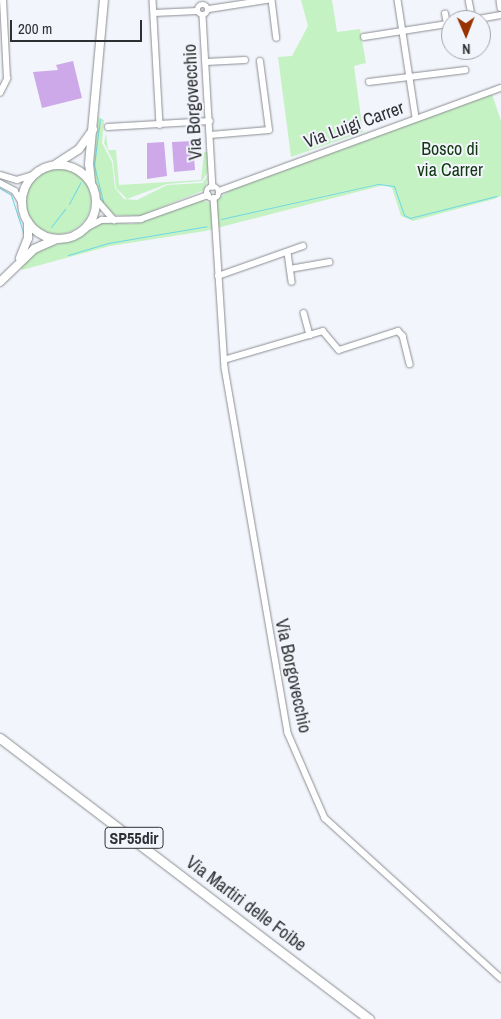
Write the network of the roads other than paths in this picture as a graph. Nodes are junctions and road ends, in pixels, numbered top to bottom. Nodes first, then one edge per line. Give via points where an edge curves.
1 (3, 0) edge
2 (104, 0) edge
3 (153, 0) edge
4 (268, 0) edge
5 (272, 0) edge
6 (398, 0) edge
7 (500, 0) edge
8 (202, 2) edge
9 (501, 8) edge
10 (209, 9) junction
11 (197, 11) junction
12 (154, 13) junction
13 (204, 16) junction
14 (441, 25) edge
15 (403, 31) junction
16 (364, 37) dead end
17 (277, 38) dead end
18 (245, 60) dead end
19 (206, 62) junction
20 (260, 62) dead end
21 (465, 70) dead end
22 (409, 77) junction
23 (369, 82) dead end
24 (501, 88) edge
25 (0, 93) edge
26 (416, 118) junction
27 (210, 122) junction
28 (160, 125) junction
29 (94, 126) junction
30 (108, 127) dead end
31 (210, 134) junction
32 (55, 165) junction
33 (0, 175) edge
34 (33, 175) junction
35 (0, 183) edge
36 (92, 184) junction
37 (213, 187) junction
38 (219, 191) junction
39 (208, 195) junction
40 (214, 198) junction
41 (96, 199) junction
42 (22, 202) junction
43 (114, 220) junction
44 (28, 222) junction
45 (84, 229) junction
46 (58, 239) junction
47 (303, 246) dead end
48 (288, 253) junction
49 (18, 261) junction
50 (329, 262) dead end
51 (290, 269) junction
52 (218, 276) junction
53 (0, 282) edge
54 (292, 282) dead end
55 (304, 313) dead end
56 (310, 335) junction
57 (224, 360) junction
58 (410, 364) dead end
59 (3, 739) edge
60 (501, 978) edge
61 (369, 1019) edge

1 - 25 street via 7,79
2 - 29 main road
3 - 12 street
4 - 10 street
5 - 17 street
6 - 15 street
7 - 9 street
8 - 10 street
8 - 11 street
10 - 13 street
11 - 12 street
11 - 13 street
12 - 28 street
13 - 19 street, Via Borgovecchio
14 - 15 street
15 - 16 street
15 - 22 street
18 - 19 street
19 - 27 street, Via Borgovecchio
20 - 31 street via 269,130
21 - 22 street
22 - 23 street
22 - 26 street
24 - 26 street, Via Luigi Carrer
26 - 38 street, Via Luigi Carrer
27 - 28 street
27 - 31 street, Via Borgovecchio
28 - 30 street
29 - 32 main road via 79,149
29 - 36 main road via 89,164
31 - 37 street, Via Borgovecchio
32 - 34 main road
32 - 36 main road via 76,169
33 - 34 street via 17,180
34 - 42 main road via 24,189
35 - 42 street via 15,190
36 - 41 main road
37 - 38 street
37 - 39 street
38 - 40 street
39 - 40 street
39 - 43 street via 138,220
40 - 52 street, Via Borgovecchio
41 - 43 street
41 - 45 main road via 94,215
42 - 44 main road
43 - 45 street via 102,220
44 - 46 main road via 42,234
44 - 49 main road via 27,244
45 - 46 main road
46 - 49 main road via 38,246
47 - 48 street
48 - 51 street
48 - 52 street
49 - 53 main road
50 - 51 street
51 - 54 street
52 - 57 street, Via Borgovecchio
55 - 56 street
56 - 57 street
56 - 58 street via 328,332 333,348 338,350 398,332 403,336
57 - 60 street, Via Borgovecchio via 283,717 314,796 331,824
59 - 61 highway, Via Martiri delle Foibe / SP55dir

